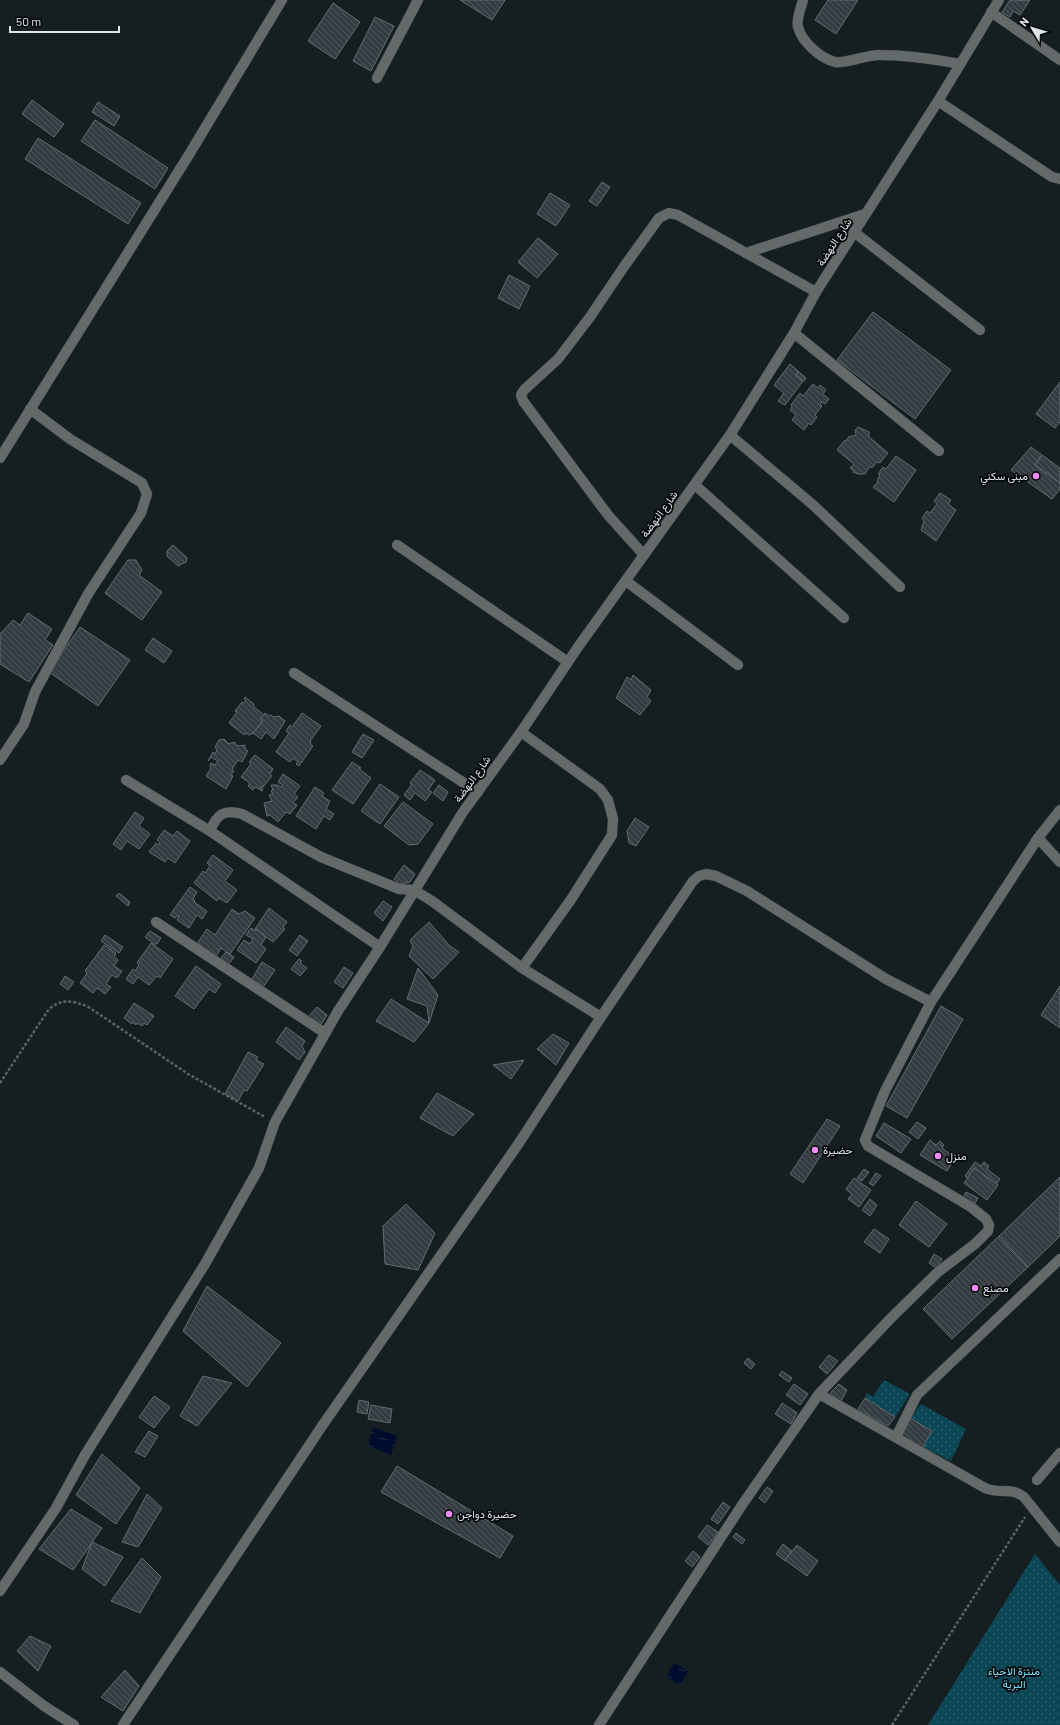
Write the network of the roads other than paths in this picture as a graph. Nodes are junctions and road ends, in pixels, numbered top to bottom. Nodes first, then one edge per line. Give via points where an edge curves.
1 (282, 0) edge
2 (418, 0) edge
3 (803, 0) edge
4 (999, 0) edge
5 (991, 12) junction
6 (1060, 60) edge
7 (960, 64) junction
8 (377, 78) dead end
9 (938, 101) junction
10 (1060, 179) edge
11 (866, 214) junction
12 (854, 232) junction
13 (746, 253) junction
14 (816, 292) junction
15 (980, 330) dead end
16 (794, 333) junction
17 (30, 409) junction
18 (730, 435) junction
19 (939, 451) dead end
20 (0, 458) edge
21 (695, 485) junction
22 (397, 545) dead end
23 (644, 556) junction
24 (626, 581) junction
25 (900, 587) dead end
26 (844, 618) dead end
27 (568, 662) junction
28 (738, 665) dead end
29 (294, 673) dead end
30 (521, 732) junction
31 (0, 760) edge
32 (126, 780) dead end
33 (478, 792) junction
34 (1060, 810) edge
35 (210, 831) junction
36 (1038, 838) junction
37 (1060, 862) edge
38 (414, 890) junction
39 (156, 922) dead end
40 (380, 947) junction
41 (522, 968) junction
42 (931, 1002) junction
43 (601, 1017) junction
44 (325, 1032) junction
45 (1060, 1259) edge
46 (820, 1394) junction
47 (896, 1437) junction
48 (1060, 1453) edge
49 (1037, 1480) dead end
50 (1060, 1542) edge
51 (0, 1591) edge
52 (0, 1672) edge
53 (74, 1725) edge
54 (123, 1725) edge
55 (599, 1725) edge

1 - 17 street
2 - 8 street
3 - 7 street via 798,26 802,36 824,57 836,62 877,54 908,55
4 - 5 street, شارع النهضة
5 - 6 street
5 - 7 street, شارع النهضة
7 - 9 street, شارع النهضة
9 - 10 street via 1052,177
9 - 11 street, شارع النهضة
11 - 12 street, شارع النهضة
11 - 13 street
12 - 14 street, شارع النهضة
12 - 15 street
13 - 14 street
13 - 23 street via 678,215 669,213 659,218 558,359 521,395 608,515
14 - 16 street, شارع النهضة
16 - 18 street, شارع النهضة
16 - 19 street
17 - 20 street
17 - 31 street via 70,439 142,484 147,494 142,513 88,594 35,692 24,724
18 - 21 street, شارع النهضة
18 - 25 street via 812,504
21 - 23 street, شارع النهضة
21 - 26 street
22 - 27 street
23 - 24 street, شارع النهضة
24 - 27 street, شارع النهضة
24 - 28 street
27 - 30 street, شارع النهضة
29 - 33 street
30 - 33 street, شارع النهضة
30 - 41 street via 600,789 608,800 613,819 612,835 570,901
32 - 35 street
33 - 38 street, شارع النهضة
34 - 36 street
35 - 38 street via 214,821 221,814 237,812 321,857 399,889
35 - 40 street
36 - 37 street
36 - 42 street
38 - 40 street, شارع النهضة
38 - 41 street
39 - 44 street
40 - 44 street, شارع النهضة
41 - 43 street
42 - 43 street via 886,979 747,891 706,874 699,876 686,890
42 - 46 street via 885,1092 865,1140 868,1146 971,1207 986,1219 989,1225 988,1232 938,1272
43 - 54 street via 519,1143 327,1419
44 - 51 street, شارع النهضة via 275,1122 259,1168 205,1264 85,1455 56,1508
45 - 47 street via 917,1395
46 - 47 street
46 - 55 street via 742,1505
47 - 50 street via 985,1488 997,1492 1016,1491 1032,1506
48 - 49 street
52 - 53 street via 44,1706

